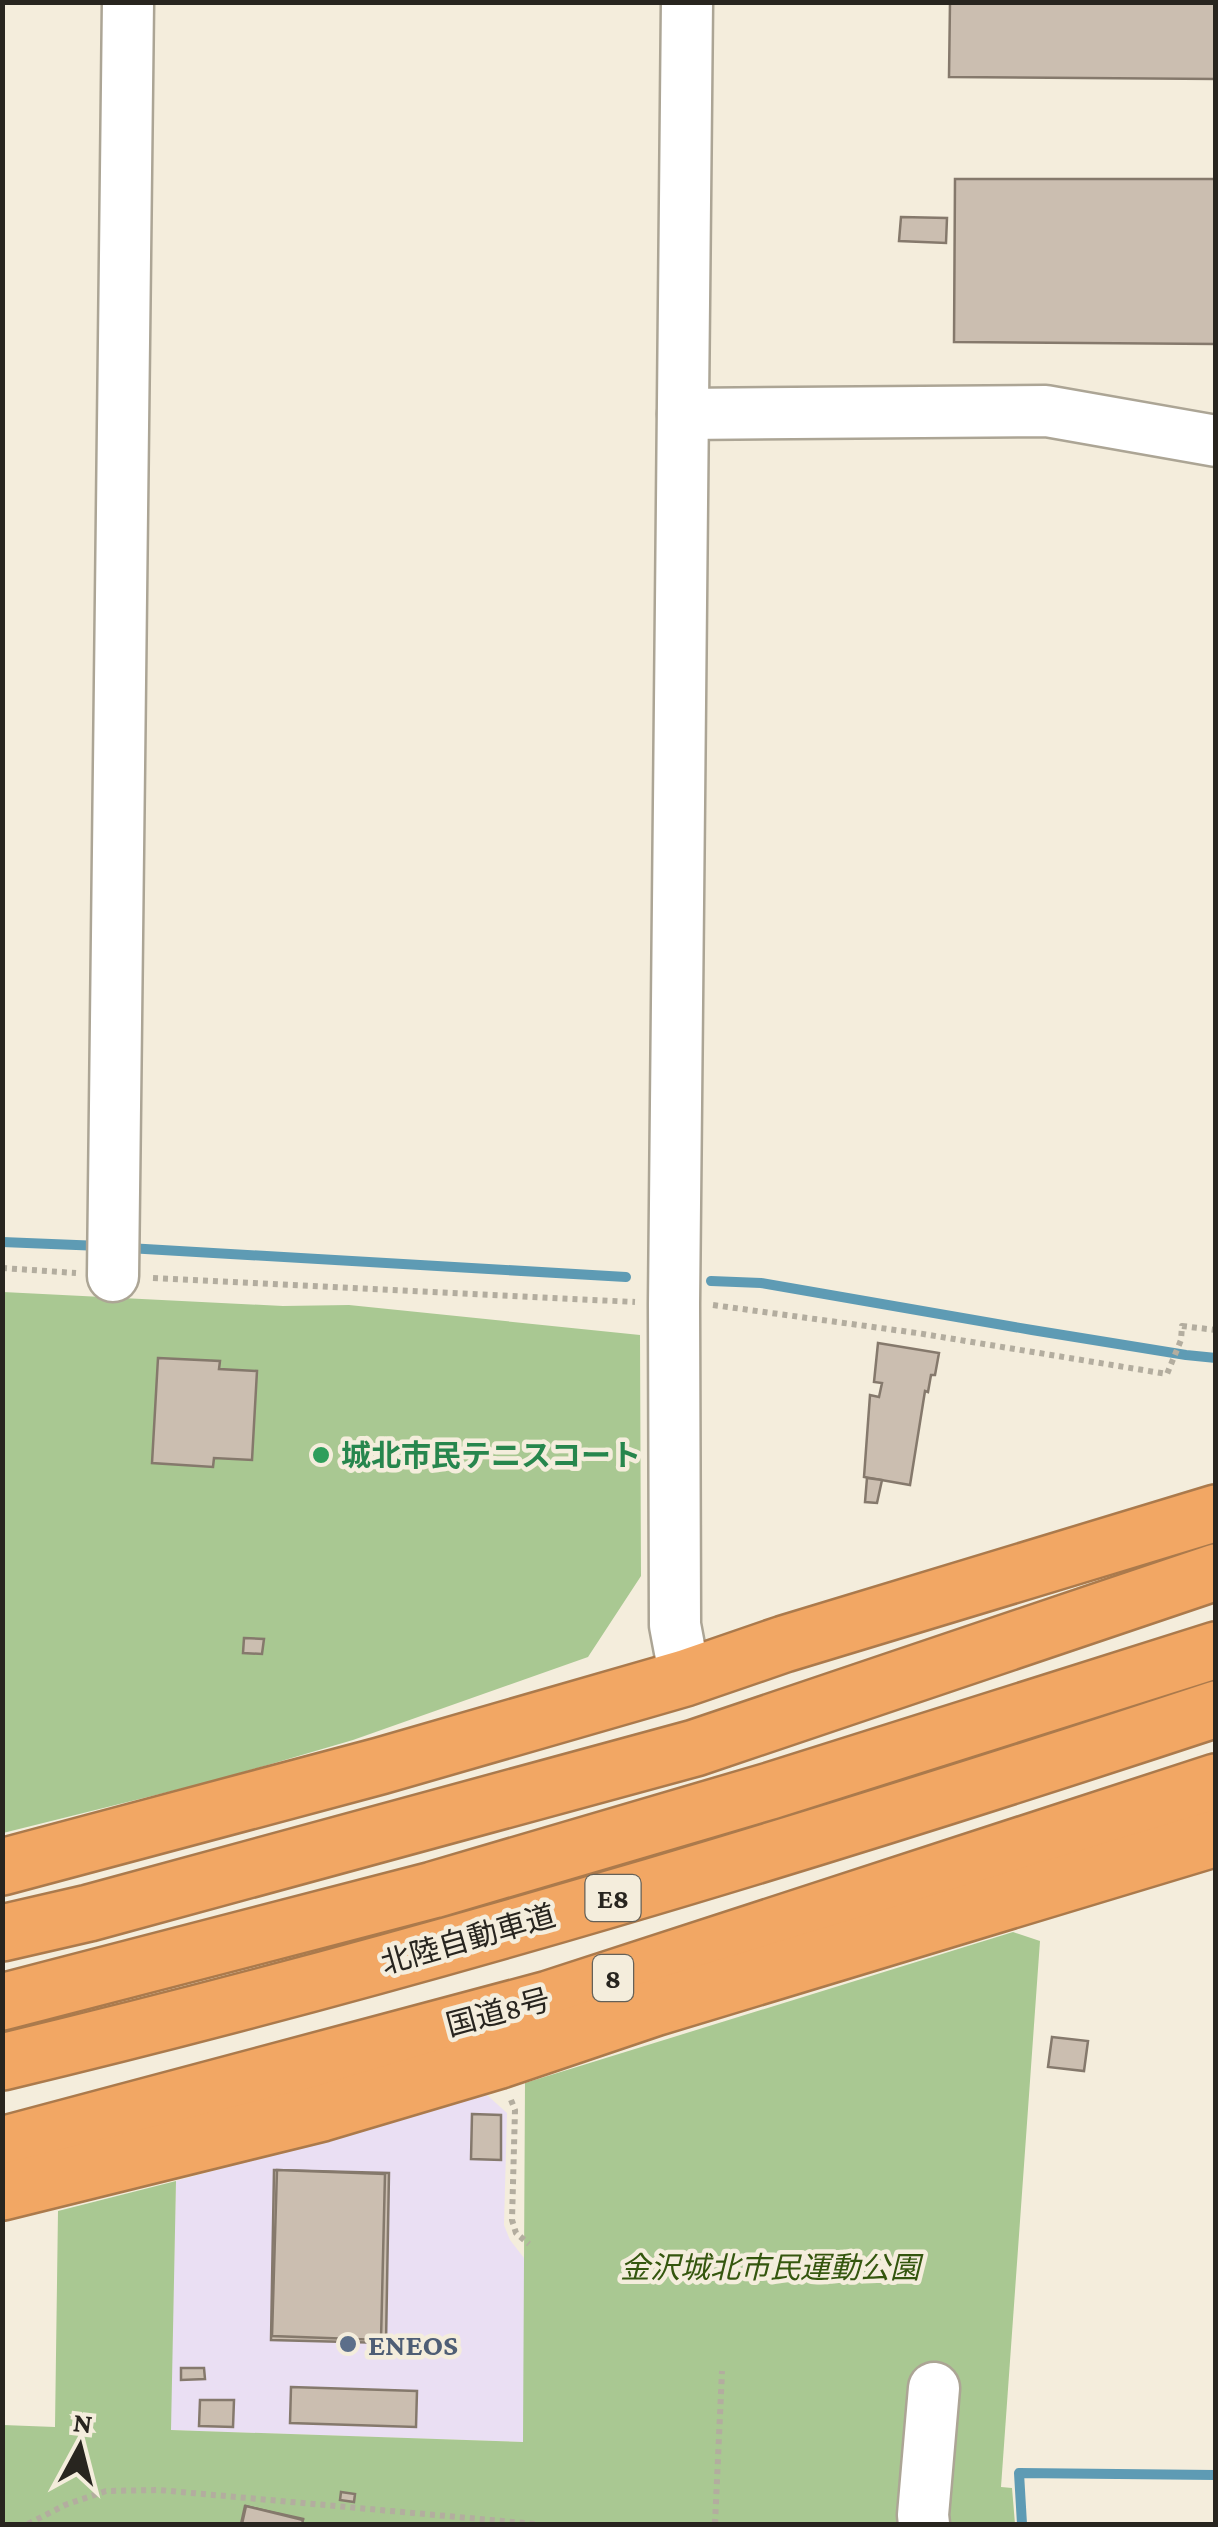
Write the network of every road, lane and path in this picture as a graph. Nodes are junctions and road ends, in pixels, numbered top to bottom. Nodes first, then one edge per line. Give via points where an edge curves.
1 (128, 2) edge
2 (687, 2) edge
3 (683, 414) junction
4 (1216, 441) edge
5 (114, 1256) junction
6 (2, 1268) edge
7 (674, 1304) junction
8 (1216, 1330) edge
9 (1216, 1514) edge
10 (1216, 1572) edge
11 (1216, 1650) edge
12 (685, 1678) junction
13 (1216, 1709) edge
14 (1216, 1782) edge
15 (1216, 1838) edge
16 (2, 1867) edge
17 (2, 1933) edge
18 (2, 2002) edge
19 (497, 2061) junction
20 (2, 2062) edge
21 (2, 2145) edge
22 (2, 2192) edge
23 (529, 2244) dead end
24 (722, 2371) dead end
25 (28, 2524) edge
26 (535, 2524) edge
27 (715, 2524) edge
28 (924, 2524) edge
29 (952, 2524) edge

1 - 5 street
2 - 3 street
3 - 4 street via 1046,412
3 - 7 street
5 - 6 path
5 - 7 path
7 - 8 path via 917,1333 1167,1374 1182,1326
7 - 12 street via 675,1625
9 - 12 highway
10 - 17 highway via 695,1748
11 - 18 highway, 北陸自動車道 / E8 via 770,1792 433,1890
12 - 16 highway
13 - 20 highway, 北陸自動車道 / E8 via 447,1947
14 - 21 highway, 国道8号 / 8 via 549,1999
15 - 19 highway
19 - 22 highway
19 - 23 path via 515,2110 512,2220
24 - 27 path
25 - 26 path via 106,2492 158,2490
28 - 29 street via 947,2390

